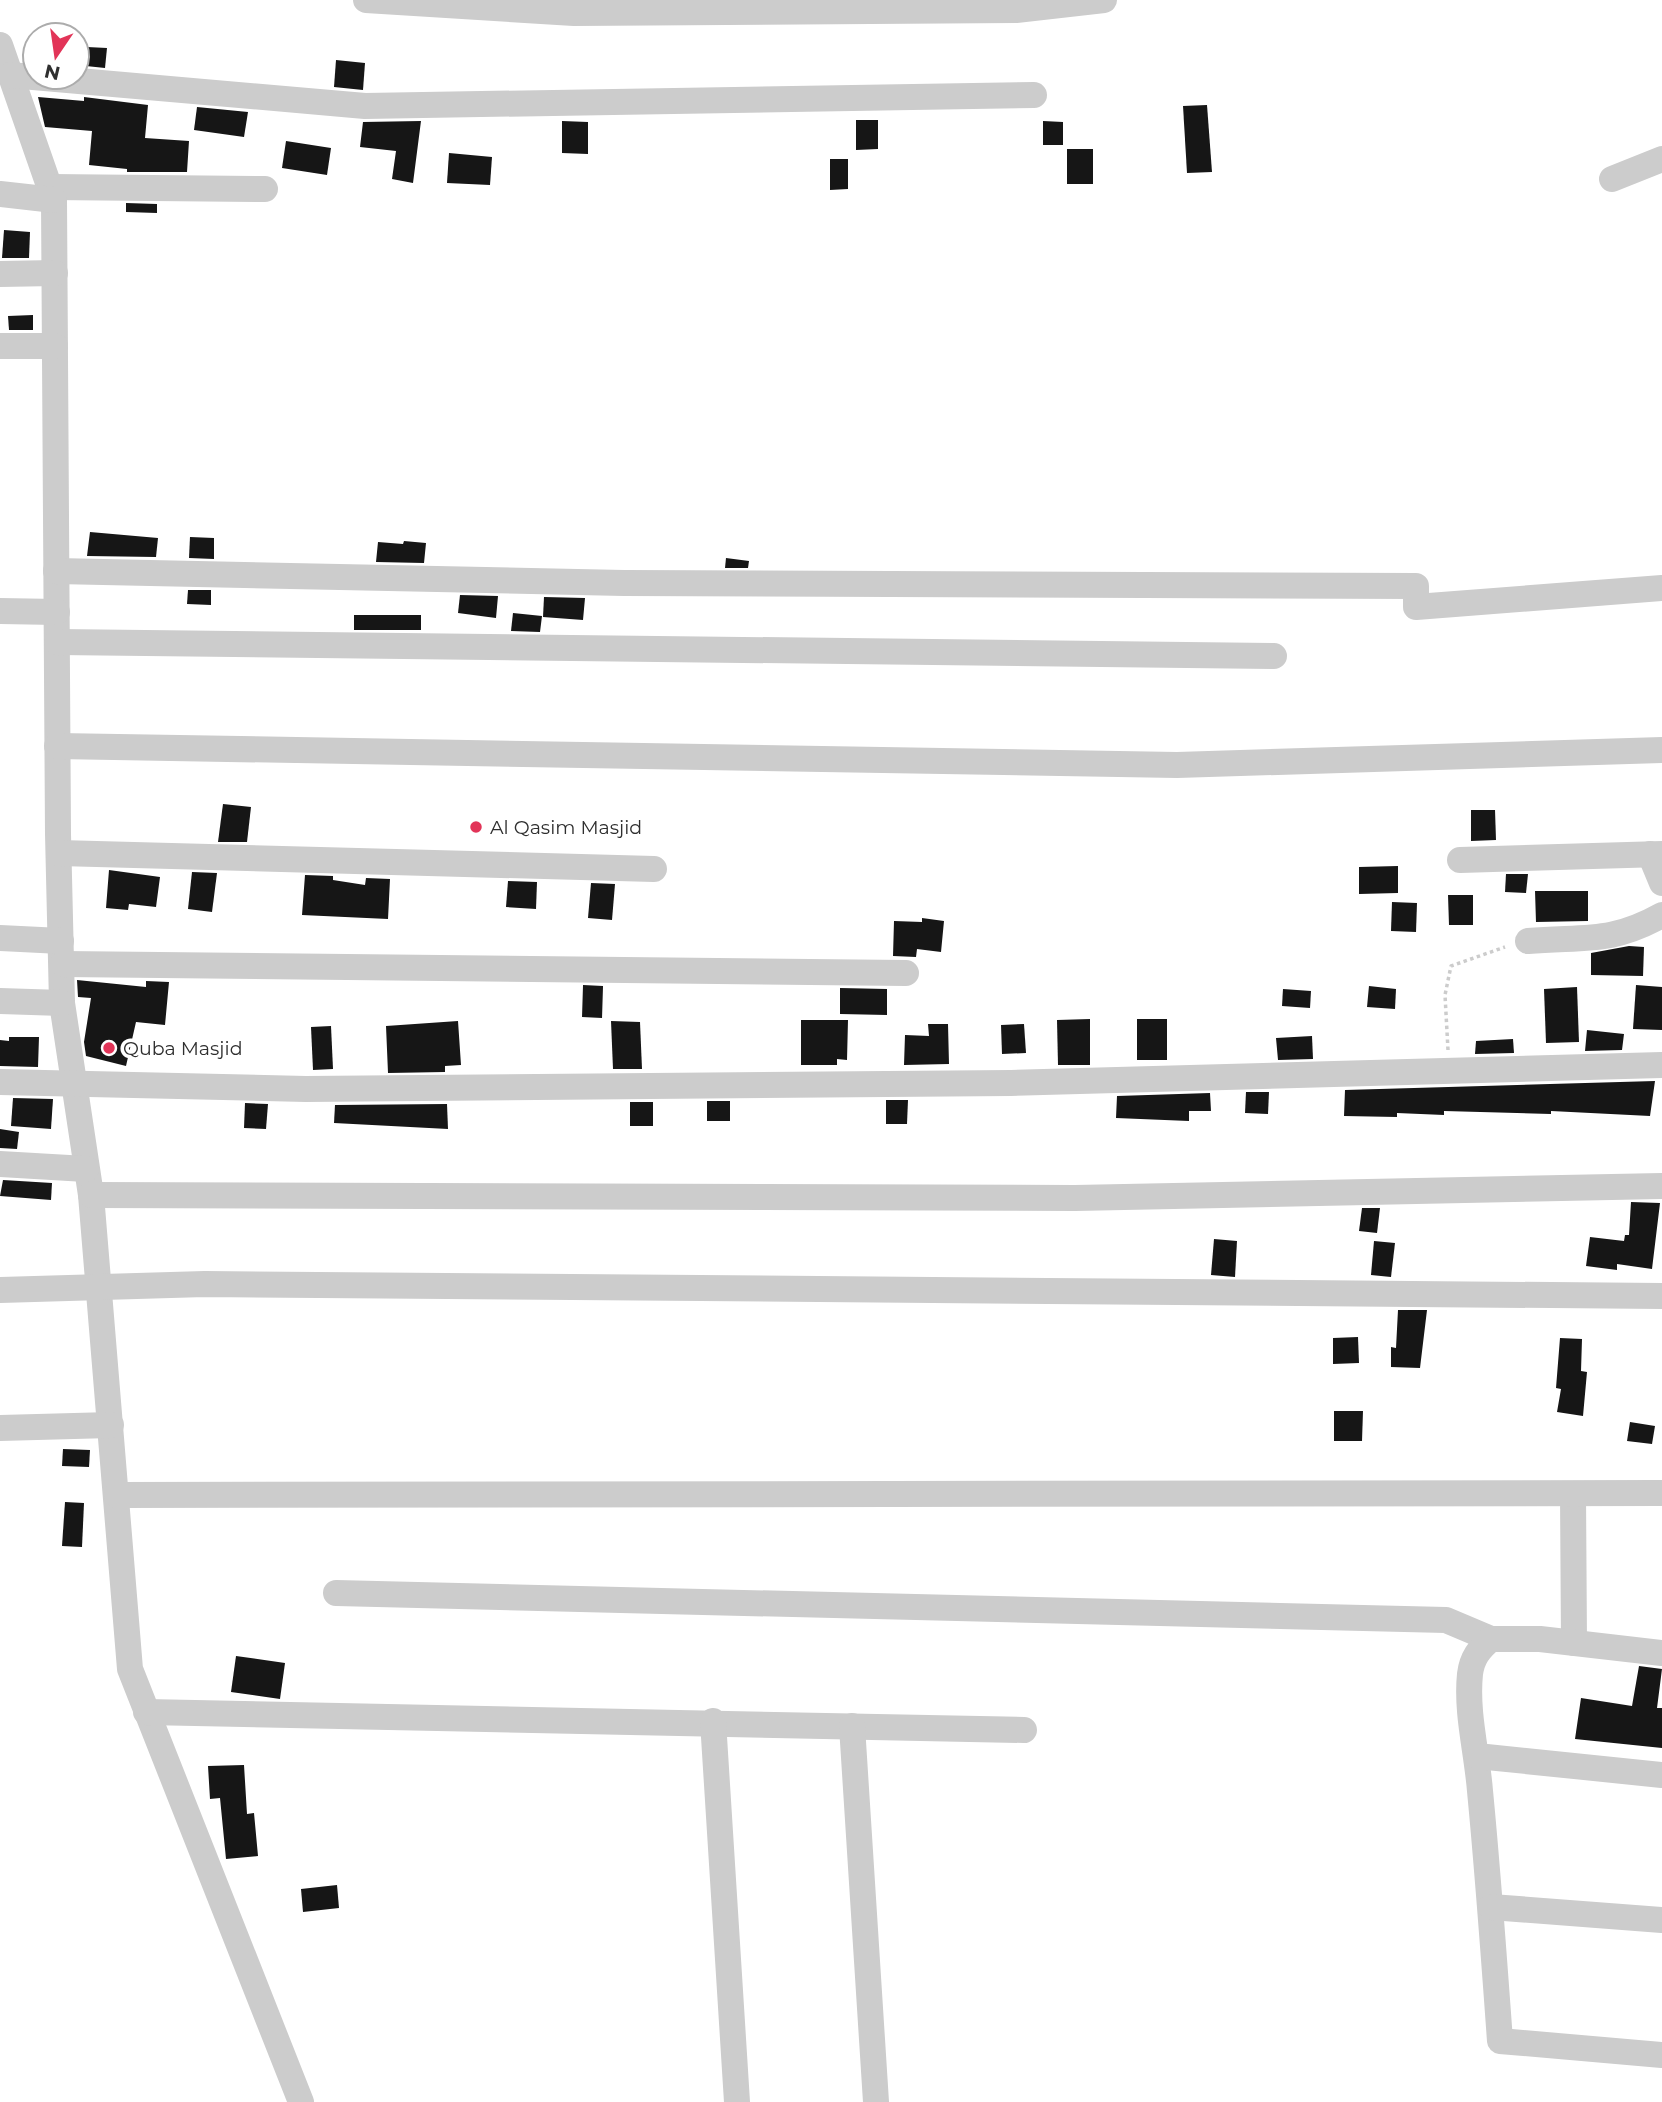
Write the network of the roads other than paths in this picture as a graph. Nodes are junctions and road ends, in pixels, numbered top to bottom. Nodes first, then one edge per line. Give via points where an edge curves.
1 (366, 0) edge
2 (1104, 0) edge
3 (0, 45) edge
4 (10, 75) junction
5 (1034, 95) dead end
6 (1662, 159) edge
7 (1612, 179) dead end
8 (265, 189) dead end
9 (0, 194) edge
10 (52, 194) junction
11 (55, 273) junction
12 (0, 274) edge
13 (0, 346) edge
14 (55, 346) junction
15 (56, 571) junction
16 (1662, 589) edge
17 (0, 611) edge
18 (57, 612) junction
19 (57, 642) junction
20 (1274, 656) dead end
21 (57, 746) junction
22 (1662, 750) edge
23 (59, 853) junction
24 (1656, 854) edge
25 (1460, 860) dead end
26 (654, 869) dead end
27 (1662, 883) edge
28 (1662, 915) edge
29 (0, 938) edge
30 (1528, 941) road end
31 (62, 953) junction
32 (906, 973) dead end
33 (0, 1001) edge
34 (62, 1003) junction
35 (1662, 1065) edge
36 (0, 1082) edge
37 (74, 1083) junction
38 (0, 1164) edge
39 (86, 1169) junction
40 (1662, 1186) edge
41 (91, 1195) junction
42 (100, 1288) junction
43 (0, 1290) edge
44 (1662, 1296) edge
45 (111, 1425) junction
46 (0, 1428) edge
47 (1662, 1493) edge
48 (1573, 1494) junction
49 (117, 1496) junction
50 (336, 1593) dead end
51 (1490, 1639) junction
52 (1574, 1643) junction
53 (1662, 1653) edge
54 (146, 1712) junction
55 (713, 1721) junction
56 (852, 1726) junction
57 (1024, 1730) dead end
58 (1477, 1756) junction
59 (1662, 1774) edge
60 (1491, 1907) junction
61 (1662, 1920) edge
62 (1662, 2055) edge
63 (301, 2102) edge
64 (737, 2102) edge
65 (876, 2102) edge

1 - 2 street via 574,13 1016,9
3 - 4 street
4 - 5 street via 365,106
4 - 10 street
6 - 7 street
8 - 10 street
9 - 10 street
10 - 11 street
11 - 12 street
11 - 14 street
13 - 14 street
14 - 15 street
15 - 16 street via 638,583 1416,586 1416,607
15 - 18 street
17 - 18 street
18 - 19 street
19 - 20 street
19 - 21 street
21 - 22 street via 1177,765
21 - 23 street
23 - 26 street
23 - 31 street
24 - 25 street
24 - 27 street
28 - 30 street via 1607,938
29 - 31 street
31 - 32 street
31 - 34 street
33 - 34 street
34 - 37 street
35 - 37 street via 1011,1083 306,1089
36 - 37 street
37 - 39 street
38 - 39 street
39 - 41 street
40 - 41 street via 1076,1198
41 - 42 street
42 - 43 street
42 - 44 street via 205,1284
42 - 45 street
45 - 46 street
45 - 49 street
47 - 48 street
48 - 49 street
48 - 52 street
49 - 54 street via 130,1669
50 - 51 street via 1446,1620
51 - 52 street
51 - 58 street via 1477,1650 1470,1672 1469,1711
52 - 53 street
54 - 55 street via 582,1723
54 - 63 street
55 - 56 street
55 - 64 street
56 - 57 street
56 - 65 street
58 - 59 street
58 - 60 street
60 - 61 street
60 - 62 street via 1500,2041

